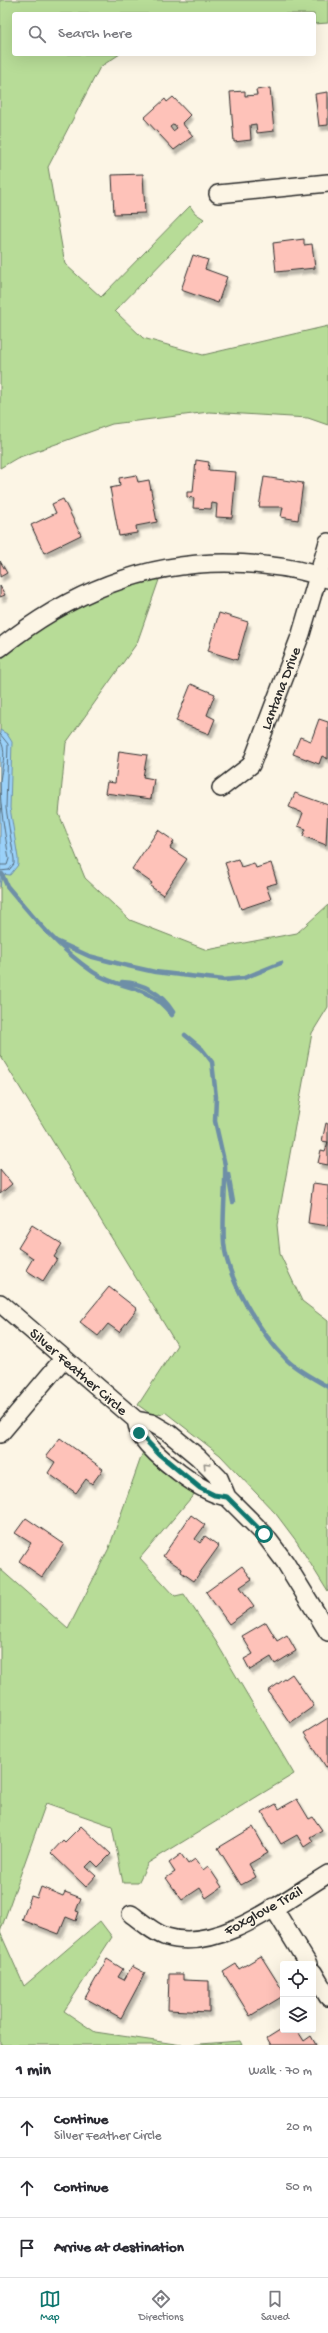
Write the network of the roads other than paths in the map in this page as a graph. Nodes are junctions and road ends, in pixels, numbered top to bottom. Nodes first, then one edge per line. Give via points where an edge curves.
1 (328, 183) edge
2 (218, 194) dead end
3 (328, 542) edge
4 (323, 577) edge
5 (0, 648) edge
6 (221, 788) dead end
7 (0, 1303) edge
8 (64, 1358) junction
9 (136, 1420) junction
10 (0, 1434) edge
11 (227, 1497) junction
12 (328, 1632) edge
13 (328, 1874) edge
14 (273, 1907) junction
15 (131, 1914) dead end
16 (306, 1961) edge
17 (316, 1977) edge
18 (328, 1997) edge

1 - 2 street
3 - 4 street, Lantana Drive
4 - 5 street via 281,567 224,563 175,566 140,573 112,582 58,607
4 - 6 street, Lantana Drive via 251,764
7 - 8 street, Silver Feather Circle
8 - 9 street, Silver Feather Circle
8 - 10 street
11 -> 9 street, Silver Feather Circle via 219,1478 198,1457 169,1433 152,1423
9 - 11 street via 139,1433 159,1454 200,1488 214,1495
11 - 12 street, Silver Feather Circle via 264,1534 285,1562
13 - 14 street, Foxglove Trail
14 - 15 street, Foxglove Trail via 237,1928 191,1940 166,1937
14 - 16 street
17 - 18 street

